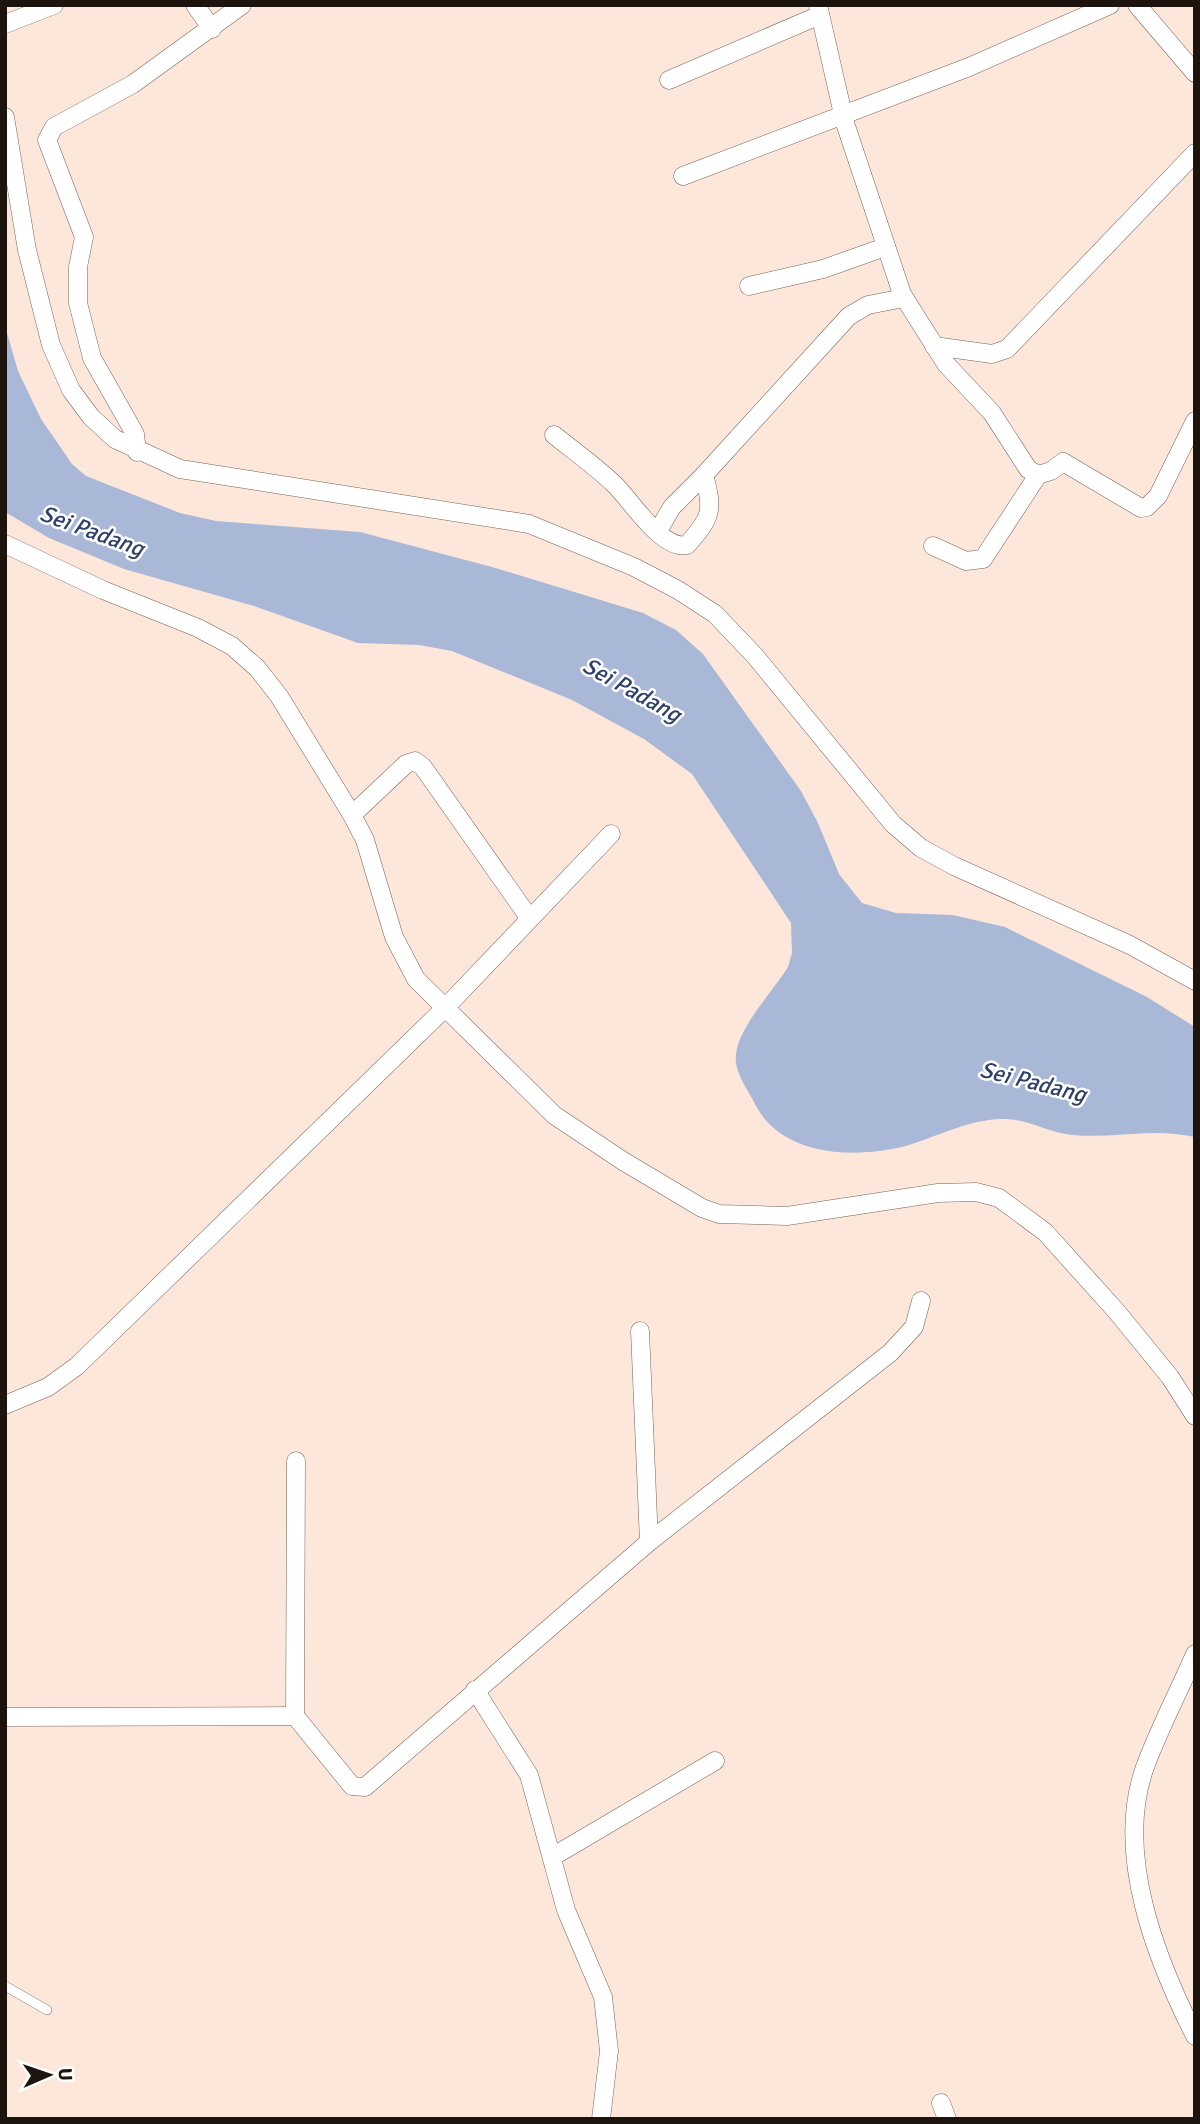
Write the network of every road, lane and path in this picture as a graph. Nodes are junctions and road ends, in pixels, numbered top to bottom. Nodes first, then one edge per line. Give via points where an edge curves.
1 (54, 5) edge
2 (195, 5) edge
3 (242, 5) edge
4 (1110, 5) edge
5 (1137, 5) edge
6 (819, 10) edge
7 (5, 24) edge
8 (212, 29) junction
9 (1195, 74) edge
10 (669, 80) dead end
11 (843, 114) junction
12 (5, 117) edge
13 (1195, 153) edge
14 (683, 176) dead end
15 (885, 247) junction
16 (749, 286) dead end
17 (904, 298) junction
18 (934, 346) junction
19 (1195, 421) edge
20 (554, 435) dead end
21 (137, 452) junction
22 (704, 475) junction
23 (1038, 475) junction
24 (658, 531) junction
25 (5, 544) edge
26 (933, 546) dead end
27 (352, 815) junction
28 (611, 834) dead end
29 (530, 919) junction
30 (1195, 981) edge
31 (445, 1008) junction
32 (920, 1301) dead end
33 (640, 1331) dead end
34 (5, 1405) edge
35 (1195, 1416) edge
36 (296, 1461) dead end
37 (649, 1542) junction
38 (1195, 1654) edge
39 (475, 1690) junction
40 (295, 1716) junction
41 (5, 1717) edge
42 (715, 1761) dead end
43 (552, 1857) junction
44 (5, 1986) edge
45 (47, 2010) dead end
46 (1195, 2036) edge
47 (601, 2119) edge

1 - 7 street
2 - 8 street
3 - 8 street
4 - 11 street via 969,67
5 - 9 street
6 - 10 street
6 - 11 street
8 - 21 street via 133,84 54,127 47,140 84,237 78,283 87,340 97,368 135,434
11 - 14 street
11 - 15 street
12 - 21 street via 27,250 51,345 71,390 91,417
13 - 18 street via 1007,349 992,354
15 - 16 street via 823,269
15 - 17 street
17 - 18 street
17 - 22 street via 869,305 849,316
18 - 23 street via 992,413 1017,456
19 - 23 street via 1158,496 1147,507 1141,508 1063,462
20 - 24 street via 613,483
21 - 30 street via 180,470 221,478 529,524 634,567 715,614 893,824 921,848 1130,945
22 - 24 street via 672,507
22 - 24 street via 710,511 706,523 687,545 681,546
23 - 26 street via 983,559 966,561
25 - 27 street via 232,646 257,667 279,696
27 - 29 street via 415,761
27 - 31 street via 365,840 404,959 416,979
28 - 29 street
29 - 31 street
31 - 34 street via 77,1366 48,1387
31 - 35 street via 554,1115 635,1168 719,1214 787,1216 938,1192 976,1192 999,1198 1045,1232 1117,1312
32 - 37 street via 914,1326 890,1353
33 - 37 street
36 - 40 street
37 - 39 street
38 - 46 street via 1145,1768 1136,1819 1144,1910
39 - 40 street via 359,1788 352,1786
39 - 43 street via 529,1775
40 - 41 street
42 - 43 street
43 - 47 street via 566,1910 606,2014 609,2066
44 - 45 lane

